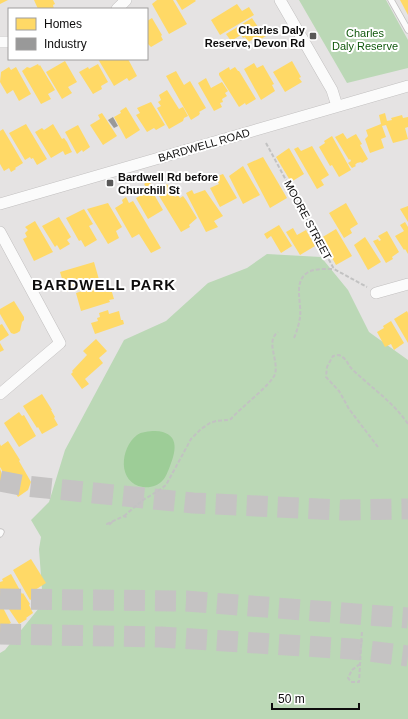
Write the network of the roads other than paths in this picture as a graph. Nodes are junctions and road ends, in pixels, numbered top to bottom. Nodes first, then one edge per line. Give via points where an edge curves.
1 (126, 0) edge
2 (280, 0) edge
3 (392, 0) edge
4 (118, 8) edge
5 (408, 30) edge
6 (408, 86) edge
7 (337, 106) junction
8 (0, 204) edge
9 (0, 232) edge
10 (408, 284) edge
11 (376, 292) road end
12 (0, 394) edge

1 - 4 street
2 - 7 street via 332,90
3 - 5 lane
6 - 7 street, BARDWELL ROAD
7 - 8 street, BARDWELL ROAD
9 - 12 street via 60,343
10 - 11 street

